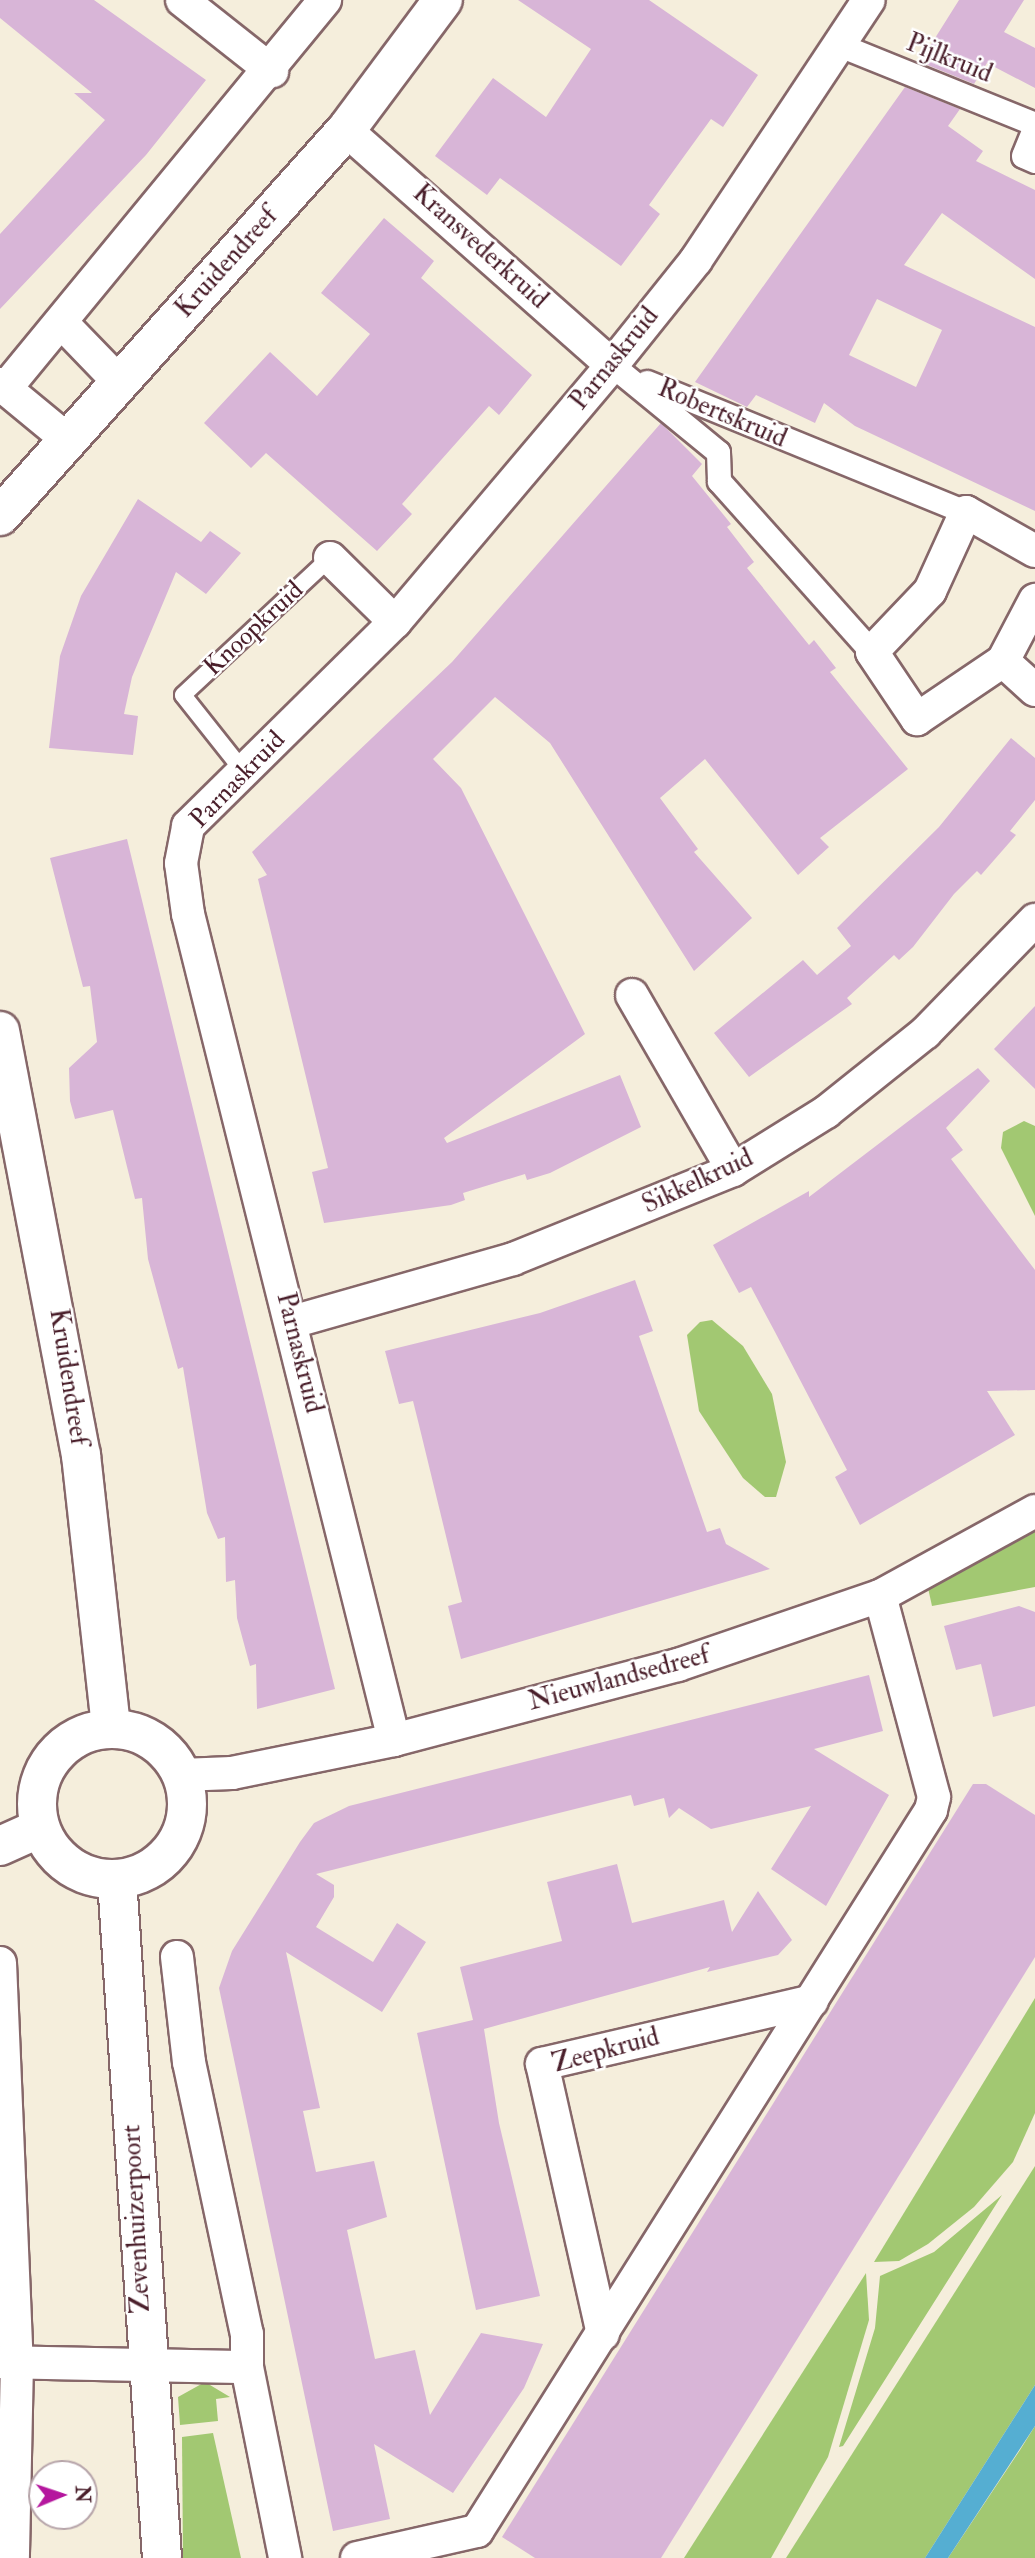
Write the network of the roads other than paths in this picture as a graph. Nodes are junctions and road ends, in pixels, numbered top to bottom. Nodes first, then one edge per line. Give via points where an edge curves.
1 (182, 0) edge
2 (325, 0) edge
3 (443, 0) edge
4 (869, 0) edge
5 (842, 46) junction
6 (272, 71) junction
7 (1035, 125) edge
8 (346, 130) junction
9 (1035, 161) edge
10 (61, 322) junction
11 (612, 365) junction
12 (120, 383) junction
13 (3, 386) edge
14 (68, 440) junction
15 (966, 512) junction
16 (0, 516) edge
17 (1035, 551) edge
18 (330, 558) joint
19 (1035, 600) edge
20 (394, 622) junction
21 (872, 652) junction
22 (1003, 661) junction
23 (1035, 690) edge
24 (244, 772) junction
25 (1035, 919) edge
26 (632, 995) dead end
27 (0, 1031) edge
28 (733, 1170) junction
29 (292, 1322) junction
30 (1035, 1511) edge
31 (880, 1596) junction
32 (111, 1727) junction
33 (394, 1740) junction
34 (181, 1775) junction
35 (40, 1828) junction
36 (0, 1846) edge
37 (117, 1879) junction
38 (177, 1956) dead end
39 (0, 1963) edge
40 (812, 2001) junction
41 (603, 2334) junction
42 (8, 2362) edge
43 (145, 2362) junction
44 (247, 2367) junction
45 (13, 2558) edge
46 (162, 2558) edge
47 (285, 2558) edge
48 (357, 2558) edge

1 - 6 street
2 - 6 street
3 - 8 street, Kruidendreef
4 - 5 street, Parnaskruid
5 - 7 street, Pijlkruid
5 - 11 street, Parnaskruid via 696,260
6 - 10 street
7 - 9 street, Pijlkruid via 1023,156
8 - 11 street, Kransvederkruid
8 - 12 street, Kruidendreef
10 - 12 street
10 - 13 street
11 - 15 street, Robertskruid via 702,410
11 - 20 street, Parnaskruid
11 - 21 street, Robertskruid via 718,452 719,481
12 - 14 street, Kruidendreef
13 - 14 street
14 - 16 street, Kruidendreef
15 - 17 street, Robertskruid
15 - 21 street via 930,591
18 - 20 street, Knoopkruid
18 - 24 lane, Knoopkruid via 183,695
19 - 22 street, Robertskruid
20 - 24 street, Parnaskruid
21 - 22 street, Robertskruid via 917,719
22 - 23 street
24 - 29 street, Parnaskruid via 188,826 181,863
25 - 28 street, Sikkelkruid via 925,1033 826,1112
26 - 28 street
27 - 32 street, Kruidendreef via 81,1455
28 - 29 street, Sikkelkruid via 513,1259
29 - 33 street, Parnaskruid
30 - 31 street, Nieuwlandsedreef
31 - 33 street, Nieuwlandsedreef via 678,1665
31 - 40 street via 934,1797
32 - 34 street via 164,1750
32 - 35 street via 85,1734 49,1762 40,1783
33 - 34 street, Nieuwlandsedreef via 232,1773
34 - 37 street via 187,1798 175,1844 140,1874
35 - 36 street
35 - 37 street via 70,1867
37 - 43 street, Zevenhuizerpoort
38 - 44 street via 187,2050 247,2334
39 - 42 street
40 - 41 street
40 - 41 street, Zeepkruid via 542,2064
41 - 48 street via 477,2531
42 - 43 street
42 - 45 street
43 - 44 street
43 - 46 street, Zevenhuizerpoort
44 - 47 street

